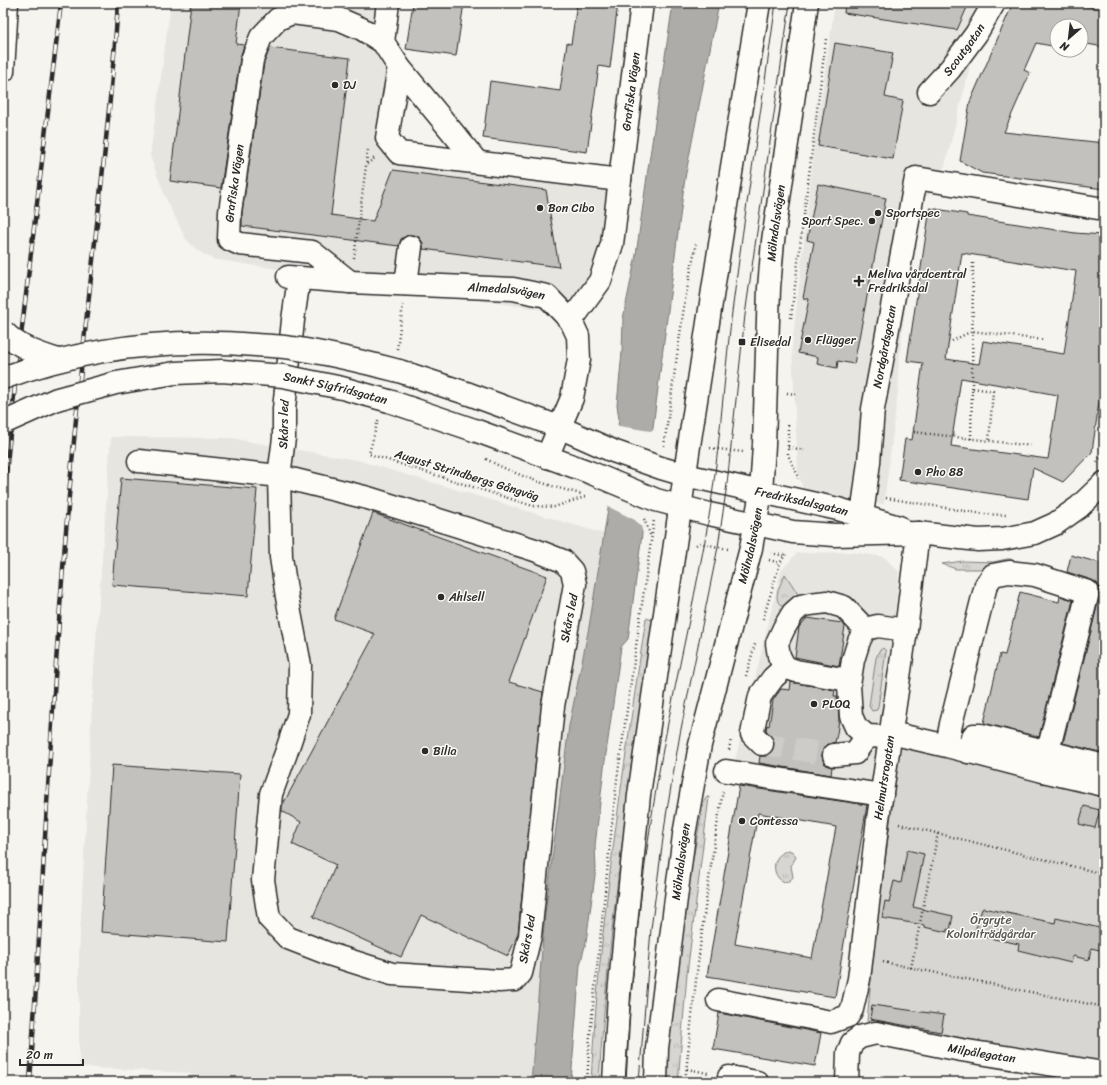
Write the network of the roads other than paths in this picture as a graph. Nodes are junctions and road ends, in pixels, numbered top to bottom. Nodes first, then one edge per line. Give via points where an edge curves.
1 (7, 3) edge
2 (388, 3) edge
3 (642, 3) edge
4 (759, 3) edge
5 (807, 3) edge
6 (994, 3) edge
7 (292, 8) edge
8 (383, 42) junction
9 (399, 67) junction
10 (3, 71) edge
11 (929, 92) dead end
12 (477, 162) junction
13 (620, 180) junction
14 (1104, 209) edge
15 (411, 247) dead end
16 (294, 277) joint
17 (350, 282) junction
18 (406, 284) junction
19 (571, 321) junction
20 (3, 331) edge
21 (58, 360) junction
22 (3, 378) edge
23 (3, 423) edge
24 (560, 427) junction
25 (547, 456) junction
26 (139, 461) dead end
27 (1100, 473) edge
28 (685, 475) junction
29 (279, 476) junction
30 (761, 492) junction
31 (863, 505) junction
32 (681, 507) junction
33 (756, 523) junction
34 (918, 533) junction
35 (865, 629) junction
36 (906, 630) junction
37 (785, 667) junction
38 (850, 680) junction
39 (891, 735) junction
40 (867, 736) junction
41 (762, 744) dead end
42 (947, 746) junction
43 (834, 755) tunnel mouth
44 (1045, 761) junction
45 (1104, 766) edge
46 (726, 771) road end
47 (1104, 785) edge
48 (882, 794) junction
49 (718, 1000) dead end
50 (1104, 1073) edge
51 (729, 1077) dead end
52 (614, 1082) edge
53 (656, 1082) edge
54 (758, 1082) edge
55 (847, 1082) edge

1 - 10 main road
2 - 8 main road
3 - 13 main road, Grafiska Vägen
4 - 28 main road
5 - 30 main road, Mölndalsvägen via 773,241
6 - 11 main road, Scoutgatan via 976,34
7 - 8 main road, Grafiska Vägen via 339,19 362,28
7 - 17 main road, Grafiska Vägen via 261,37 252,60 230,212 229,238 240,244 312,252
8 - 9 main road, Grafiska Vägen
9 - 12 main road, Grafiska Vägen
9 - 12 main road via 387,138 399,153
12 - 13 main road
13 - 19 main road, Grafiska Vägen via 612,244 600,281
14 - 31 main road, Nordgårdsgatan via 916,178 873,409
15 - 18 main road
16 - 17 main road, Almedalsvägen
16 - 29 main road, Skårs led via 293,320
17 - 18 main road, Almedalsvägen
18 - 19 main road, Almedalsvägen via 513,289 547,296
19 - 24 main road, Almedalsvägen via 578,336 579,359 572,398
20 - 21 main road, bridge via 24,347
21 - 22 main road, bridge
21 - 24 main road, bridge via 91,353 171,343 223,342 292,348 351,359 397,363 469,394
23 - 25 main road, Sankt Sigfridsgatan, bridge via 57,399 116,383 175,373 222,371 283,376 342,388 389,401
24 - 25 main road, Almedalsvägen
24 - 28 main road via 613,451
25 - 32 main road, Sankt Sigfridsgatan via 648,497
26 - 29 main road
27 - 34 main road, Fredriksdalsgatan via 1073,511 1055,524 1034,534 978,540
28 - 30 main road, Fredriksdalsgatan
28 - 32 main road
29 - 29 main road, Skårs led via 281,557 300,665 299,714 271,794 263,880 269,918 288,938 392,974 515,980 521,974 530,936 553,706 575,584 572,570 563,561 535,550 368,498
30 - 31 main road, Fredriksdalsgatan via 801,490
30 - 33 main road, Mölndalsvägen
31 - 34 main road, Fredriksdalsgatan
32 - 33 main road, Fredriksdalsgatan
32 - 52 main road via 639,795 619,994
33 - 34 main road, Fredriksdalsgatan via 793,532
33 - 53 main road, Mölndalsvägen via 700,744 684,835 657,1048
34 - 36 main road, Helmutsrogatan
35 - 36 main road via 878,626
35 - 37 main road via 844,607 827,602 801,606 793,613 777,643
35 - 38 main road via 859,641
36 - 39 main road, Helmutsrogatan
37 - 38 main road
37 - 41 main road via 760,696 752,734
38 - 40 main road via 848,685 851,716 856,726
39 - 40 main road
39 - 42 main road
39 - 48 main road, Helmutsrogatan
40 - 43 main road via 855,753
42 - 44 main road via 968,752
42 - 44 main road via 986,585 993,575 1009,572 1035,575 1088,592
44 - 45 main road
44 - 47 main road
46 - 48 main road
48 - 49 main road, Helmutsrogatan via 859,979 848,1016 831,1022
50 - 55 main road, Milpålegatan via 876,1033 860,1037 852,1043 848,1053
51 - 54 main road

